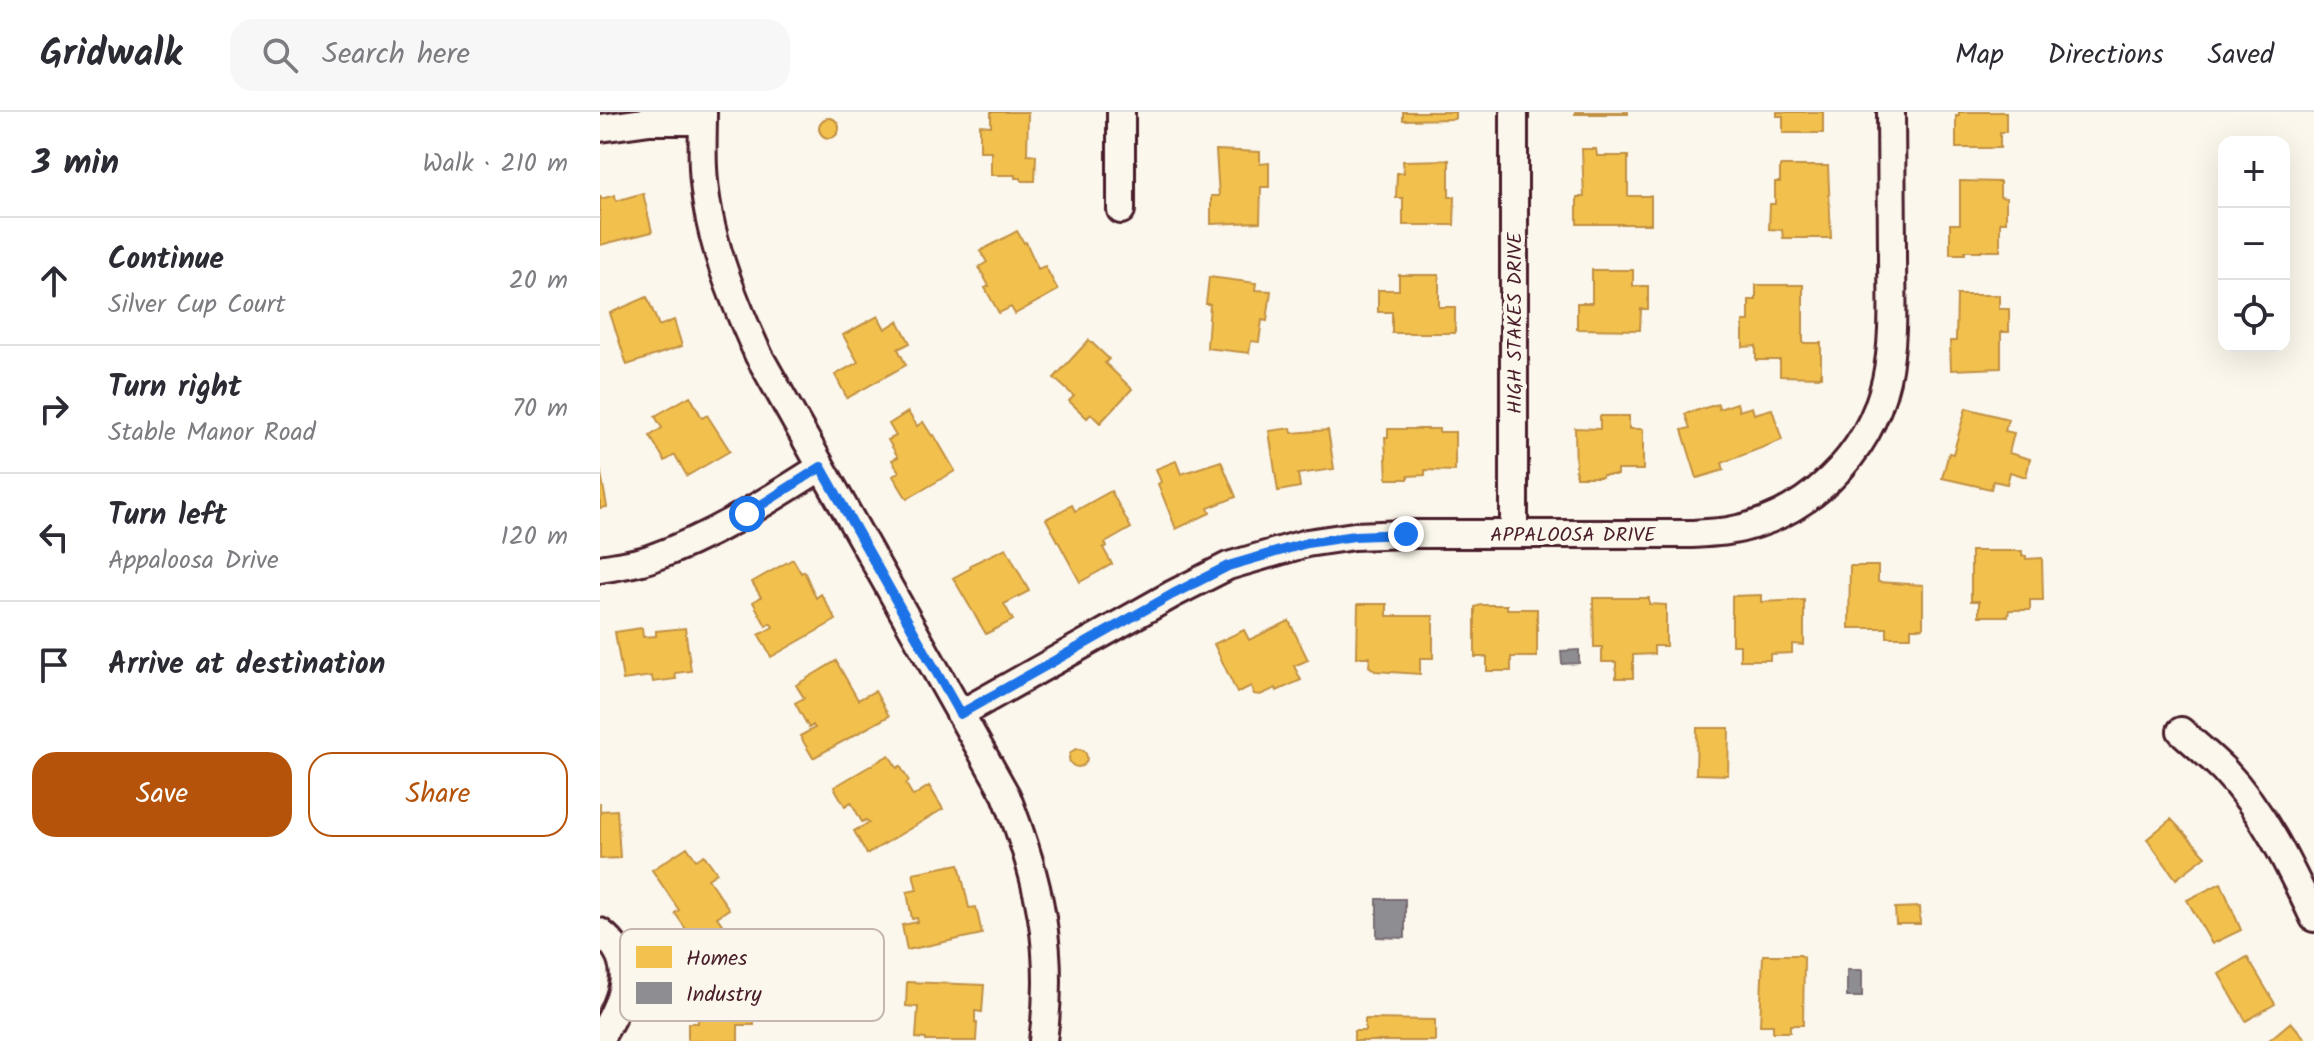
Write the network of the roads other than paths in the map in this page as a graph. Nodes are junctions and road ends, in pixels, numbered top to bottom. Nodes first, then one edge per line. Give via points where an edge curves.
1 (1121, 112) edge
2 (1514, 112) edge
3 (1891, 112) edge
4 (703, 116) edge
5 (600, 128) edge
6 (1121, 210) dead end
7 (821, 467) junction
8 (1514, 534) junction
9 (600, 569) edge
10 (960, 714) junction
11 (2181, 731) dead end
12 (2314, 918) edge
13 (600, 932) edge
14 (620, 956) edge
15 (620, 1001) edge
16 (600, 1038) edge
17 (1043, 1041) edge

1 - 6 street
2 - 8 street, HIGH STAKES DRIVE
3 - 8 street, APPALOOSA DRIVE via 1892,332 1879,408 1847,463 1791,508 1729,531
4 - 5 street
4 - 7 street via 703,170 722,264 759,356
7 - 9 street via 699,539 646,560
7 - 10 street
8 - 10 street, APPALOOSA DRIVE via 1354,536 1266,553 1173,594
10 - 17 street via 1006,795 1041,898 1048,952
11 - 12 street via 2246,795 2270,830
13 - 14 street
15 - 16 street

